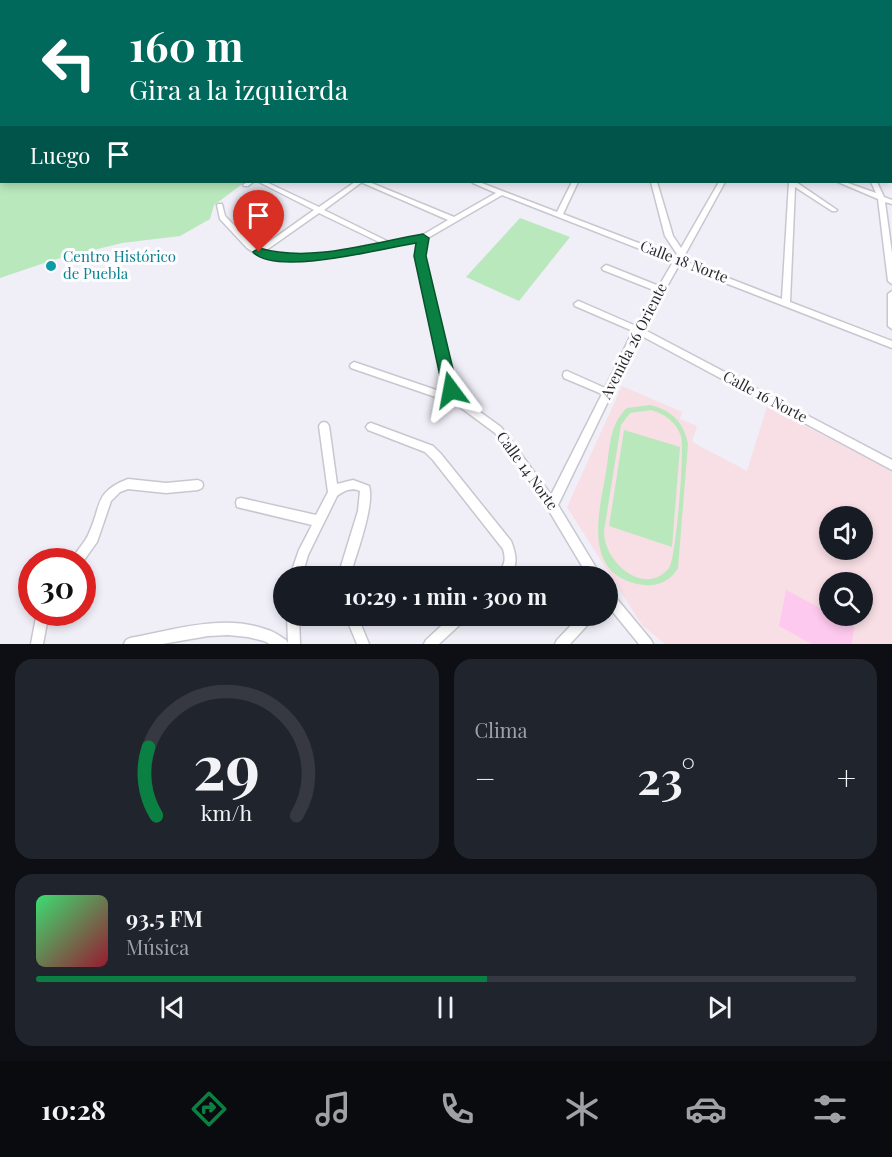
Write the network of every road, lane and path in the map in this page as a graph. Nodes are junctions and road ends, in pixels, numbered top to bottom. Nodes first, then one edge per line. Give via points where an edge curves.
1 (264, 183) edge
2 (358, 183) edge
3 (367, 183) edge
4 (481, 183) edge
5 (574, 183) edge
6 (654, 183) edge
7 (721, 183) edge
8 (792, 183) edge
9 (794, 183) edge
10 (844, 183) edge
11 (874, 183) edge
12 (502, 192) junction
13 (881, 197) junction
14 (892, 202) edge
15 (220, 205) dead end
16 (321, 209) junction
17 (834, 210) dead end
18 (559, 214) junction
19 (454, 220) junction
20 (423, 238) junction
21 (386, 243) junction
22 (259, 252) junction
23 (678, 256) junction
24 (606, 268) dead end
25 (892, 281) edge
26 (660, 289) junction
27 (892, 294) edge
28 (786, 303) junction
29 (578, 304) dead end
30 (892, 326) edge
31 (638, 330) junction
32 (892, 345) edge
33 (354, 366) dead end
34 (567, 375) dead end
35 (608, 393) junction
36 (456, 400) junction
37 (324, 426) dead end
38 (371, 427) dead end
39 (892, 465) edge
40 (198, 485) dead end
41 (333, 492) junction
42 (241, 503) dead end
43 (552, 505) junction
44 (319, 521) junction
45 (86, 548) edge
46 (300, 566) edge
47 (347, 566) edge
48 (510, 566) edge
49 (589, 566) edge
50 (618, 609) edge
51 (41, 626) edge
52 (293, 626) edge
53 (356, 626) edge
54 (450, 626) edge
55 (578, 626) edge
56 (38, 644) edge
57 (130, 644) edge
58 (282, 644) edge
59 (294, 644) edge
60 (363, 644) edge
61 (430, 644) edge
62 (561, 644) edge
63 (647, 644) edge

1 - 16 street
2 - 16 street
3 - 19 street
4 - 12 street, Calle 18 Norte
5 - 18 street
6 - 23 street
7 - 23 street, Avenida 26 Oriente
8 - 28 street
9 - 17 street
10 - 13 street
11 - 13 street
12 - 18 street, Calle 18 Norte
12 - 19 street
13 - 14 street
13 - 25 street
15 - 22 street via 222,217
16 - 21 street
16 - 22 street
18 - 23 street, Calle 18 Norte
19 - 20 street
20 - 21 street
20 - 36 street via 420,256
21 - 22 street via 305,259
23 - 26 street, Avenida 26 Oriente
23 - 28 street, Calle 18 Norte
24 - 26 street
26 - 31 street, Avenida 26 Oriente
27 - 30 street
28 - 32 street, Calle 18 Norte
29 - 31 street, Calle 16 Norte
31 - 35 street, Avenida 26 Oriente
31 - 39 street, Calle 16 Norte
33 - 36 street, Calle 14 Norte
34 - 35 street
35 - 43 street, Avenida 26 Oriente
36 - 43 street, Calle 14 Norte via 498,430
37 - 41 street
38 - 48 street via 429,449 507,545
40 - 45 street via 165,488 128,484 116,489 107,498
41 - 44 street
41 - 47 street via 346,485 359,484 365,489 363,511
42 - 44 street
43 - 49 street, Calle 14 Norte
44 - 46 street
50 - 63 street
51 - 56 street
52 - 59 street
53 - 60 street
54 - 61 street
55 - 62 street
57 - 58 street via 247,629 272,636

